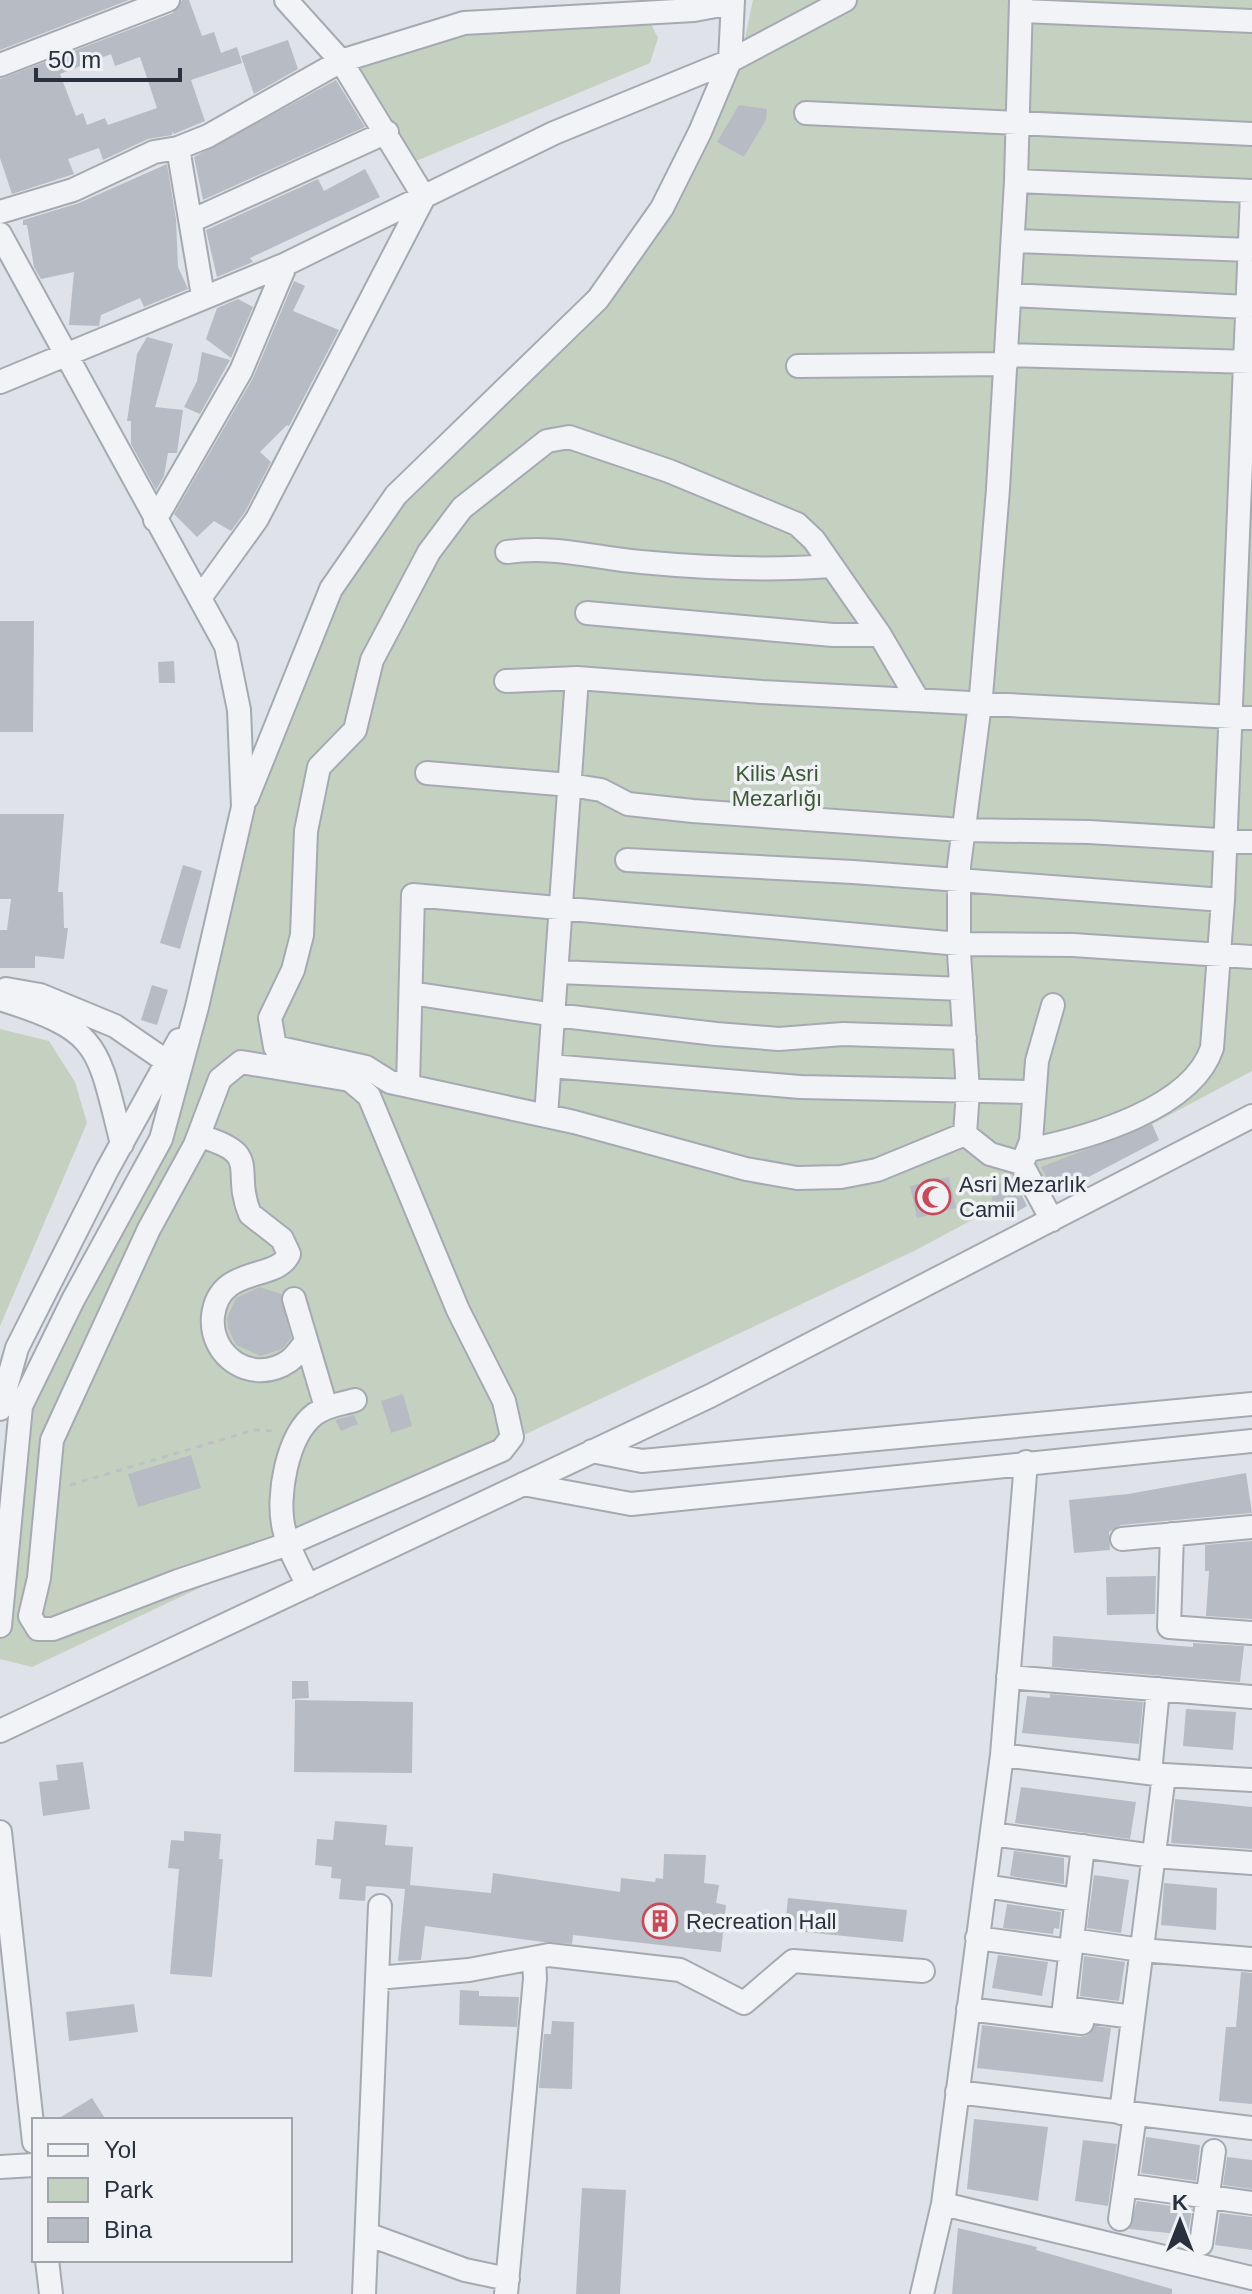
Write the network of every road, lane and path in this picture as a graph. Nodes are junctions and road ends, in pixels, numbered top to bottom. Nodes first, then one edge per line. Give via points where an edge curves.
1 (168, 0) edge
2 (286, 0) edge
3 (845, 0) edge
4 (733, 2) edge
5 (1022, 6) edge
6 (1252, 21) edge
7 (341, 61) junction
8 (730, 61) junction
9 (0, 65) edge
10 (806, 113) dead end
11 (1018, 125) junction
12 (387, 132) junction
13 (1252, 134) edge
14 (178, 148) junction
15 (1016, 181) junction
16 (1252, 192) edge
17 (424, 197) junction
18 (0, 212) edge
19 (191, 221) junction
20 (0, 234) edge
21 (1013, 241) junction
22 (1250, 250) junction
23 (286, 264) junction
24 (1010, 295) junction
25 (203, 296) junction
26 (1247, 307) junction
27 (63, 353) junction
28 (1006, 360) junction
29 (1249, 362) edge
30 (798, 366) dead end
31 (0, 382) edge
32 (155, 520) junction
33 (507, 552) dead end
34 (831, 566) junction
35 (200, 598) junction
36 (587, 613) dead end
37 (880, 635) junction
38 (577, 678) junction
39 (506, 681) dead end
40 (918, 700) junction
41 (980, 703) junction
42 (1241, 717) edge
43 (427, 773) dead end
44 (570, 785) junction
45 (243, 807) junction
46 (962, 830) junction
47 (1225, 841) junction
48 (1252, 842) edge
49 (627, 860) dead end
50 (959, 882) junction
51 (1223, 900) junction
52 (562, 908) junction
53 (959, 944) junction
54 (1220, 956) junction
55 (1252, 957) edge
56 (558, 972) junction
57 (0, 988) edge
58 (961, 989) junction
59 (411, 993) junction
60 (0, 999) edge
61 (1053, 1005) dead end
62 (555, 1015) junction
63 (965, 1038) junction
64 (550, 1066) junction
65 (173, 1067) junction
66 (408, 1086) junction
67 (968, 1091) junction
68 (1032, 1092) junction
69 (546, 1116) junction
70 (1252, 1116) edge
71 (965, 1134) junction
72 (161, 1139) junction
73 (197, 1140) junction
74 (122, 1144) junction
75 (1025, 1156) junction
76 (1052, 1220) junction
77 (294, 1299) dead end
78 (305, 1343) junction
79 (355, 1400) dead end
80 (1252, 1404) edge
81 (326, 1407) junction
82 (0, 1409) edge
83 (297, 1441) junction
84 (1252, 1441) edge
85 (592, 1451) junction
86 (1026, 1462) junction
87 (523, 1484) junction
88 (62, 1487) dead end
89 (1252, 1527) edge
90 (1172, 1534) junction
91 (1122, 1539) dead end
92 (288, 1544) junction
93 (308, 1586) junction
94 (0, 1626) edge
95 (1252, 1633) edge
96 (1008, 1677) junction
97 (1158, 1689) junction
98 (1252, 1697) edge
99 (0, 1731) edge
100 (1002, 1755) junction
101 (1157, 1774) junction
102 (1252, 1780) edge
103 (0, 1832) edge
104 (992, 1834) junction
105 (1083, 1846) junction
106 (1154, 1856) junction
107 (1252, 1863) edge
108 (985, 1886) junction
109 (1076, 1900) junction
110 (380, 1906) dead end
111 (977, 1938) junction
112 (1071, 1946) junction
113 (1141, 1950) junction
114 (534, 1958) junction
115 (1252, 1959) edge
116 (923, 1971) dead end
117 (377, 1978) junction
118 (968, 2009) junction
119 (1132, 2023) junction
120 (957, 2092) junction
121 (1128, 2114) junction
122 (32, 2124) edge
123 (1252, 2128) edge
124 (1214, 2151) dead end
125 (32, 2165) edge
126 (0, 2167) edge
127 (1125, 2185) junction
128 (1207, 2197) junction
129 (1252, 2203) edge
130 (943, 2204) junction
131 (1120, 2219) dead end
132 (367, 2234) junction
133 (1201, 2244) dead end
134 (47, 2262) edge
135 (1252, 2278) edge
136 (507, 2286) edge
137 (51, 2294) edge
138 (364, 2294) edge
139 (922, 2294) edge

1 - 9 street
2 - 7 street
3 - 8 street
4 - 7 street via 694,10 464,23
4 - 8 street
5 - 6 street
5 - 11 street
7 - 12 street
7 - 14 street
8 - 17 street via 554,133
8 - 45 street via 662,208 598,299 396,495 331,589
10 - 11 street
11 - 13 street
11 - 15 street
12 - 17 street
12 - 19 street
14 - 18 street via 154,152 73,190
14 - 19 street
15 - 16 street
15 - 21 street
16 - 22 street
17 - 23 street
17 - 35 street via 257,519
19 - 25 street
20 - 27 street
21 - 22 street
21 - 24 street
22 - 26 street
23 - 25 street
23 - 32 street via 241,371
24 - 26 street
24 - 28 street
25 - 27 street
26 - 29 street
27 - 31 street
27 - 32 street
28 - 29 street
28 - 30 street
28 - 41 street
29 - 42 street
32 - 35 street
33 - 34 street via 557,549 642,562 749,569
34 - 37 street
34 - 66 street via 814,540 789,519 569,437 547,441 480,492 447,526 372,660 355,730 319,767 306,831 300,947 270,1026 275,1047 366,1067
35 - 45 street via 226,646 239,710
36 - 37 street
37 - 40 street
38 - 39 street
38 - 40 street
38 - 44 street
40 - 41 street
41 - 42 street
41 - 46 street
42 - 47 street
43 - 44 street
44 - 46 street via 601,790 628,804
44 - 52 street
45 - 65 street via 197,1007
46 - 47 street
46 - 50 street
47 - 48 street
47 - 51 street
49 - 50 street
50 - 51 street
50 - 53 street
51 - 54 street
52 - 53 street
52 - 56 street
52 - 59 street via 413,895
53 - 54 street via 1073,945
53 - 58 street
54 - 55 street
54 - 75 street via 1212,1048 1190,1084 1119,1123
56 - 58 street
56 - 62 street
57 - 65 street via 40,995 115,1026
58 - 63 street
59 - 62 street
59 - 66 street
60 - 74 street via 46,1013 88,1039 103,1068
61 - 68 street
62 - 63 street via 779,1039 843,1034
62 - 64 street
63 - 67 street
64 - 67 street via 705,1082
64 - 69 street
65 - 72 street
65 - 74 street
66 - 69 street
67 - 68 street
67 - 71 street
68 - 75 street
69 - 71 street via 797,1178 877,1170
70 - 76 street
71 - 75 street via 990,1154
72 - 73 street
72 - 94 street via 21,1406
73 - 78 street via 235,1150 250,1214 282,1239 289,1254 281,1265 244,1276 224,1290 213,1315 219,1346 233,1363 261,1370 291,1360
73 - 92 street via 149,1229 52,1440 31,1621 48,1631
73 - 92 street via 220,1079 241,1062 360,1086 390,1143 513,1430 502,1450
74 - 82 street via 17,1348
75 - 76 street
76 - 85 street
77 - 78 street
78 - 81 street
79 - 81 street
80 - 85 street via 642,1461
81 - 83 street via 304,1425
83 - 88 path via 261,1428
83 - 92 street via 282,1486 281,1516
84 - 86 street
85 - 87 street
86 - 87 street via 631,1504
86 - 96 street
87 - 93 street
89 - 90 street
90 - 91 street
90 - 95 street via 1169,1627
92 - 93 street
93 - 99 street
96 - 97 street
96 - 100 street
97 - 98 street
97 - 101 street
100 - 101 street
100 - 104 street
101 - 102 street
101 - 106 street
103 - 122 street
104 - 105 street
104 - 108 street
105 - 106 street
105 - 109 street
106 - 107 street
106 - 113 street
108 - 109 street
108 - 111 street
109 - 112 street
110 - 117 street
111 - 112 street
111 - 118 street
112 - 113 street
112 - 119 street via 1064,2008
113 - 115 street
113 - 119 street
114 - 116 street via 549,1955 680,1970 744,2003 793,1961
114 - 117 street
114 - 136 street
117 - 132 street
118 - 119 street
118 - 120 street
119 - 121 street
120 - 121 street
120 - 130 street
121 - 123 street
121 - 127 street
124 - 128 street
125 - 126 street
127 - 128 street
127 - 131 street
128 - 129 street
128 - 133 street
130 - 135 street
130 - 139 street
132 - 136 street
132 - 138 street
134 - 137 street

